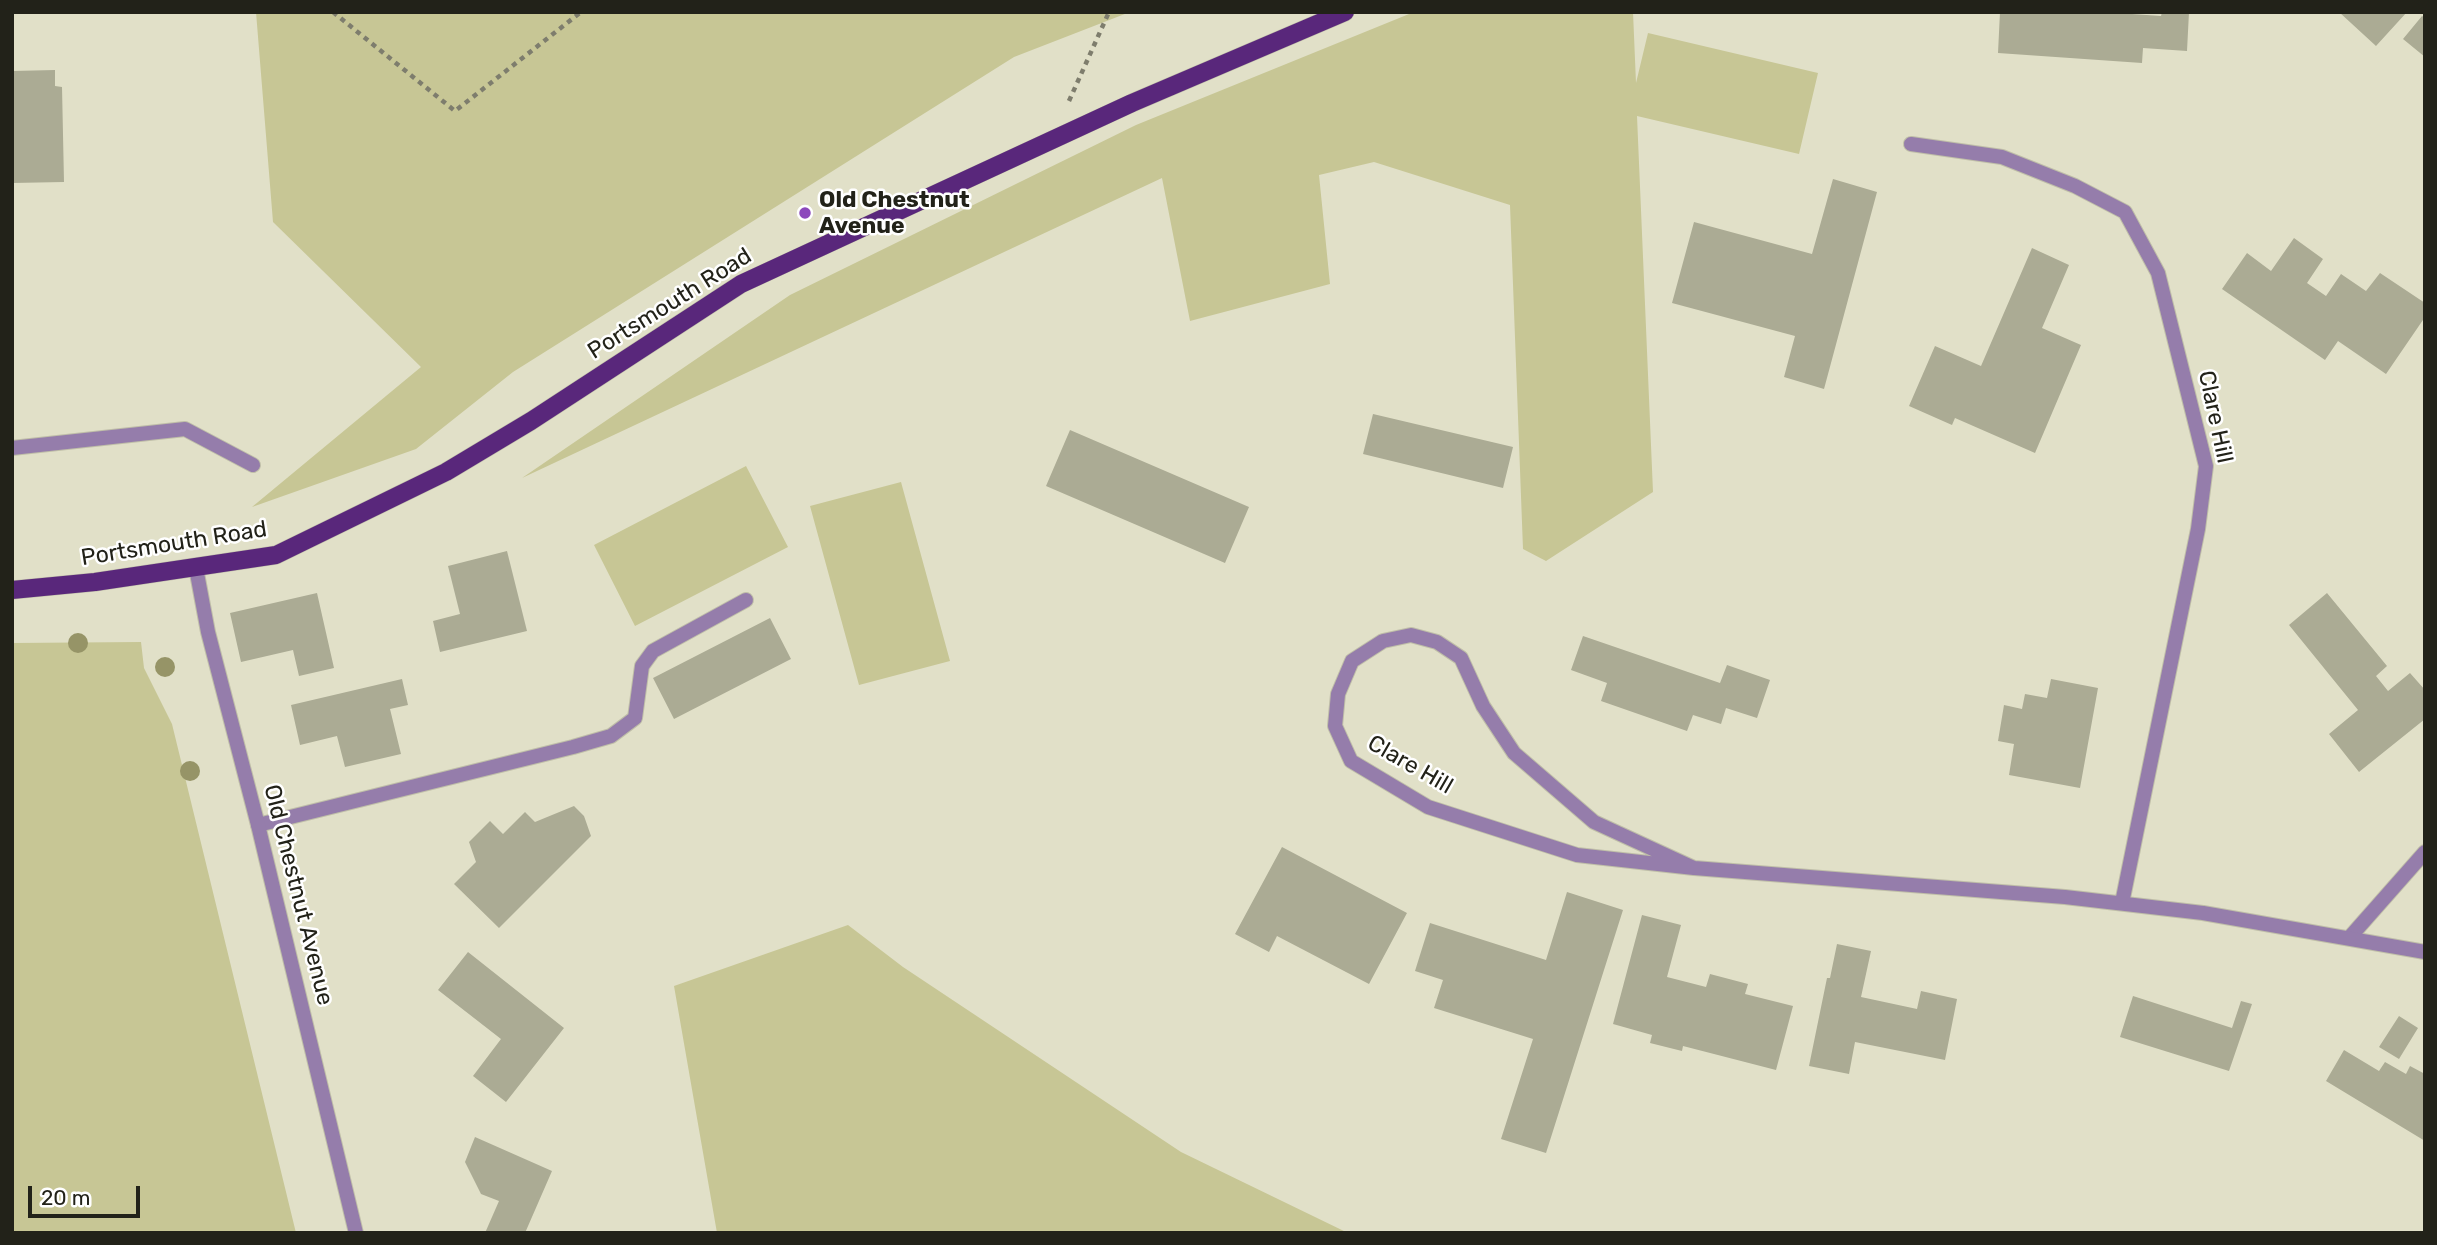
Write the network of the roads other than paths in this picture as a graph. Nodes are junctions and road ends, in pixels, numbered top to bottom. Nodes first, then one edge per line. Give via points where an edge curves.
1 (1345, 12) edge
2 (1911, 144) dead end
3 (12, 448) edge
4 (253, 465) dead end
5 (196, 568) junction
6 (12, 590) edge
7 (746, 600) dead end
8 (258, 825) junction
9 (2425, 852) edge
10 (1694, 868) junction
11 (2122, 904) junction
12 (2350, 937) junction
13 (2425, 952) edge
14 (356, 1233) edge

1 - 5 main road, Portsmouth Road via 1132,103 741,284 531,421 446,472 359,516 276,555
2 - 11 street, Clare Hill via 2002,157 2125,212 2158,273 2206,466 2198,529
3 - 4 street via 185,429
5 - 6 main road, Portsmouth Road
5 - 8 street, Old Chestnut Avenue
7 - 8 street via 653,651 642,666 635,718 611,736
8 - 14 street, Old Chestnut Avenue
9 - 12 street
10 - 10 street, Clare Hill via 1577,855 1428,807 1362,768 1352,761 1335,726 1338,694 1352,661 1382,641 1411,635 1437,642 1461,658 1483,706 1514,753 1594,822
10 - 11 street, Clare Hill
11 - 12 street, Clare Hill
12 - 13 street, Clare Hill

